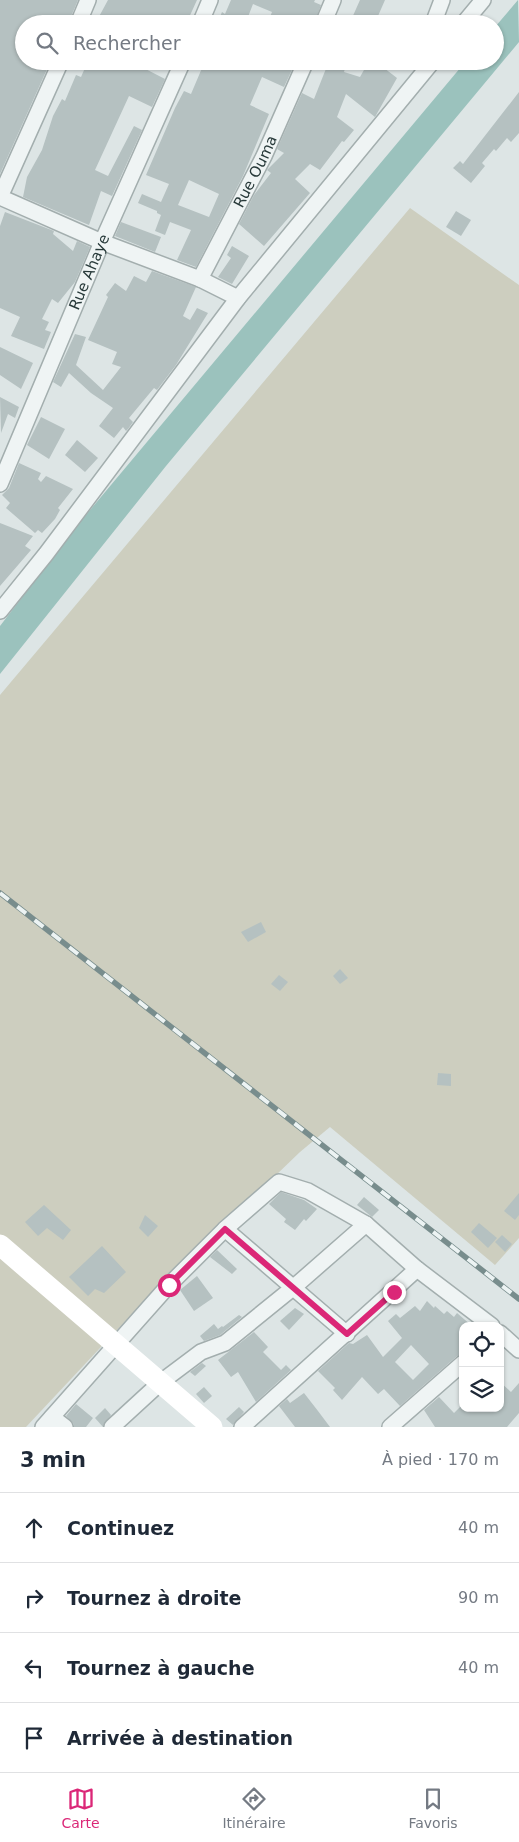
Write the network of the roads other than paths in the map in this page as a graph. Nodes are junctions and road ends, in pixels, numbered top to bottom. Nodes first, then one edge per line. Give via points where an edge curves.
1 (88, 0) edge
2 (210, 0) edge
3 (333, 0) edge
4 (442, 0) edge
5 (483, 0) edge
6 (82, 15) edge
7 (204, 15) edge
8 (327, 15) edge
9 (436, 15) edge
10 (471, 15) edge
11 (57, 70) edge
12 (179, 70) edge
13 (302, 70) edge
14 (415, 70) edge
15 (426, 70) edge
16 (406, 94) junction
17 (0, 198) edge
18 (102, 242) junction
19 (200, 279) junction
20 (238, 298) junction
21 (0, 484) edge
22 (0, 611) edge
23 (366, 1224) junction
24 (225, 1229) junction
25 (0, 1245) edge
26 (417, 1269) junction
27 (294, 1287) junction
28 (487, 1322) edge
29 (347, 1334) junction
30 (504, 1337) edge
31 (115, 1343) junction
32 (519, 1350) edge
33 (460, 1367) edge
34 (161, 1382) junction
35 (48, 1422) edge
36 (65, 1427) edge
37 (112, 1427) edge
38 (212, 1427) edge
39 (242, 1427) edge
40 (390, 1427) edge

1 - 6 street
2 - 7 street
3 - 8 street
4 - 9 street
5 - 10 street
11 - 17 street
12 - 18 street, Rue Ahaye
13 - 19 street, Rue Ouma via 264,156
14 - 16 street
15 - 16 street
16 - 20 street
17 - 18 street
18 - 19 street
18 - 21 street, Rue Ahaye
19 - 20 street
20 - 22 street
23 - 24 street via 308,1190 279,1182
23 - 26 street
23 - 27 street
24 - 27 street
24 - 31 street
25 - 31 street
26 - 28 street
26 - 29 street
27 - 29 street
27 - 34 street via 221,1346 205,1350
29 - 39 street
30 - 32 street
31 - 34 street
31 - 35 street
33 - 40 street
34 - 37 street
34 - 38 street
35 - 36 street

